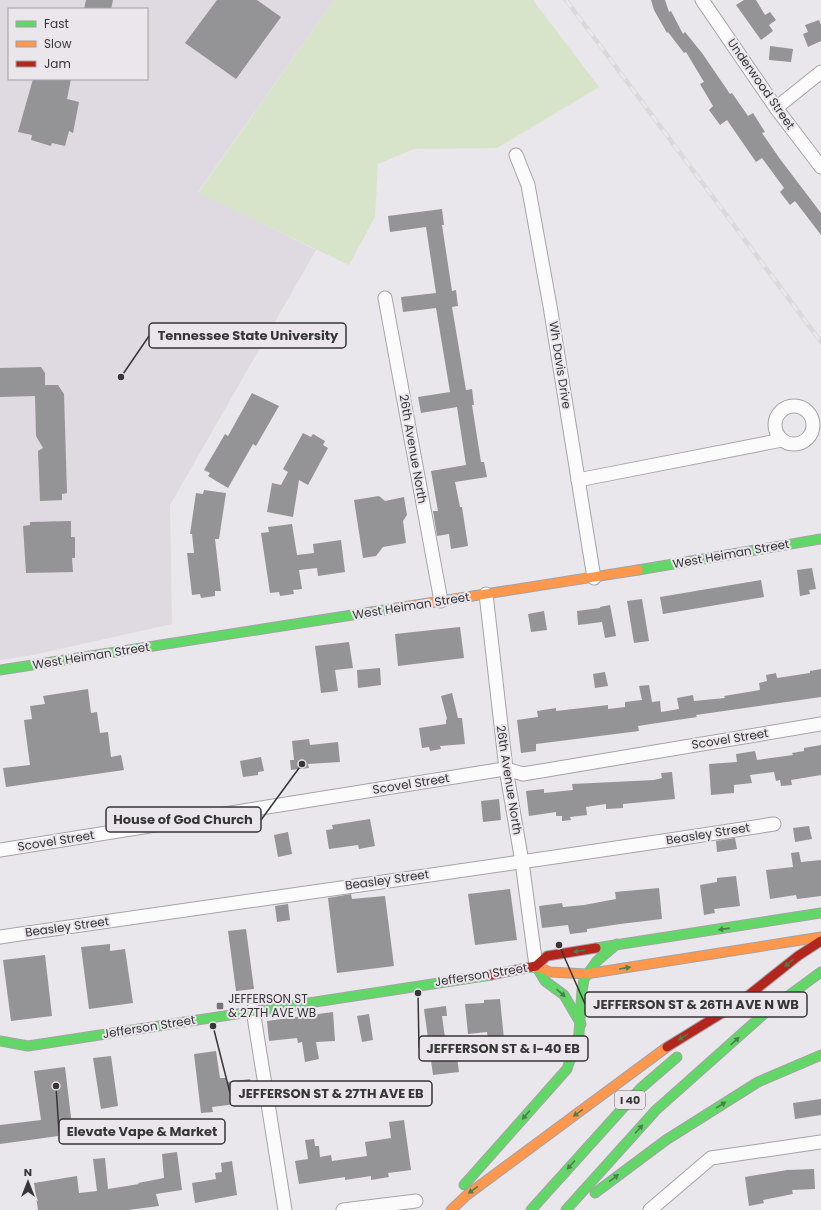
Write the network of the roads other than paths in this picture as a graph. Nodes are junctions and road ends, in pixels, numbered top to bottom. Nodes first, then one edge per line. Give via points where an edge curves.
1 (702, 0) edge
2 (821, 72) edge
3 (776, 108) junction
4 (516, 155) dead end
5 (821, 167) edge
6 (385, 298) dead end
7 (782, 440) dead end
8 (578, 480) junction
9 (821, 539) edge
10 (594, 578) junction
11 (486, 594) junction
12 (441, 601) junction
13 (0, 670) edge
14 (821, 724) edge
15 (506, 768) junction
16 (774, 824) dead end
17 (0, 850) edge
18 (522, 862) junction
19 (821, 913) edge
20 (0, 937) edge
21 (821, 937) edge
22 (821, 941) edge
23 (617, 944) junction
24 (536, 966) junction
25 (821, 972) edge
26 (586, 974) junction
27 (740, 1002) junction
28 (253, 1010) junction
29 (581, 1024) junction
30 (0, 1041) edge
31 (694, 1042) dead end
32 (682, 1053) dead end
33 (821, 1055) edge
34 (821, 1142) edge
35 (416, 1201) dead end
36 (285, 1210) edge
37 (343, 1210) edge
38 (441, 1210) edge
39 (452, 1210) edge
40 (531, 1210) edge
41 (566, 1210) edge
42 (572, 1210) edge
43 (650, 1210) edge

1 - 3 street, Underwood Street
2 - 3 street
3 - 5 street, Underwood Street
4 - 8 street, Wh Davis Drive via 528,185
6 - 12 street, 26th Avenue North
7 - 8 street
8 - 10 street, Wh Davis Drive
9 - 10 main road, West Heiman Street
10 - 11 main road, West Heiman Street
11 - 12 main road, West Heiman Street
11 - 15 street, 26th Avenue North
12 - 13 main road, West Heiman Street
14 - 15 street, Scovel Street via 523,774
15 - 17 street, Scovel Street
15 - 18 street, 26th Avenue North
16 - 18 street, Beasley Street
18 - 20 street, Beasley Street
18 - 24 street, 26th Avenue North
19 -> 23 main road, Jefferson Street
26 -> 21 main road, Jefferson Street
22 -> 27 main road
23 -> 24 main road, Jefferson Street via 546,956
23 - 26 main road via 596,961
24 - 26 main road, Jefferson Street via 550,972
24 - 28 main road, Jefferson Street
24 -> 29 main road via 545,981 564,995
41 -> 25 main road, I 40 via 656,1110 766,1013
26 - 29 main road via 582,985
27 - 31 main road
27 -> 39 main road via 673,1043 467,1195
28 - 30 main road, Jefferson Street via 28,1046
28 - 36 street
29 -> 38 main road via 576,1052 567,1069
32 -> 40 main road, I 40 via 641,1088
42 -> 33 main road via 666,1140 758,1082
34 - 43 street via 710,1158
35 - 37 street

